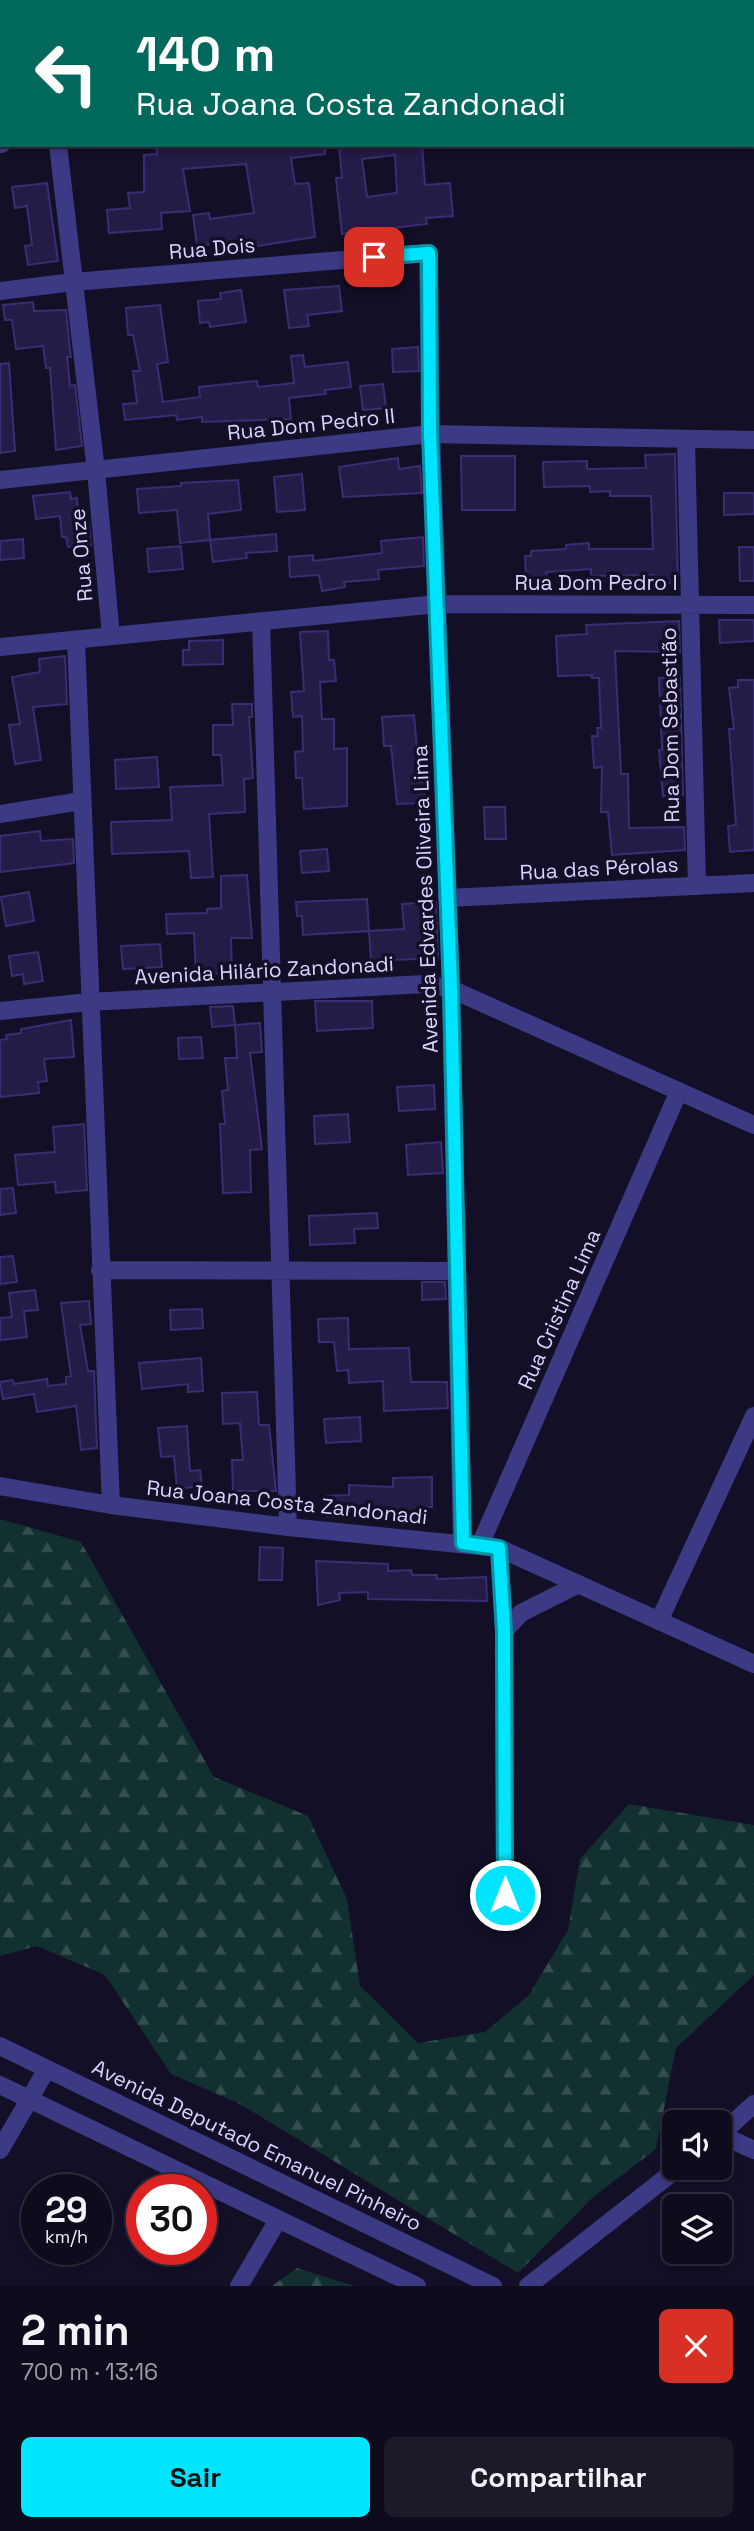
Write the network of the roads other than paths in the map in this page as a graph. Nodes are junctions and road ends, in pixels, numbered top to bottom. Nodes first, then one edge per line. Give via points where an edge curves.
1 (58, 147) edge
2 (429, 253) joint
3 (73, 282) junction
4 (0, 291) edge
5 (430, 434) junction
6 (754, 440) edge
7 (686, 441) junction
8 (96, 471) junction
9 (0, 480) edge
10 (439, 604) junction
11 (690, 605) junction
12 (754, 605) edge
13 (261, 621) junction
14 (111, 636) junction
15 (76, 640) junction
16 (0, 647) edge
17 (82, 801) junction
18 (0, 814) edge
19 (754, 883) edge
20 (697, 886) junction
21 (447, 898) junction
22 (451, 989) junction
23 (271, 990) junction
24 (89, 1002) junction
25 (0, 1011) edge
26 (679, 1091) junction
27 (754, 1125) edge
28 (100, 1270) junction
29 (279, 1271) junction
30 (457, 1271) junction
31 (754, 1416) edge
32 (0, 1486) edge
33 (111, 1505) junction
34 (288, 1527) junction
35 (471, 1544) junction
36 (499, 1548) junction
37 (579, 1584) junction
38 (659, 1621) junction
39 (504, 1631) junction
40 (754, 1664) edge
41 (505, 1895) dead end
42 (0, 2046) edge
43 (47, 2069) junction
44 (0, 2085) edge
45 (31, 2099) junction
46 (754, 2104) edge
47 (732, 2124) edge
48 (732, 2140) edge
49 (0, 2150) edge
50 (754, 2150) edge
51 (663, 2180) edge
52 (278, 2220) junction
53 (239, 2286) edge
54 (417, 2286) edge
55 (493, 2286) edge
56 (528, 2286) edge

1 - 3 street, Rua Onze
2 - 3 street, Rua Dois
2 - 5 street, Avenida Edvardes Oliveira Lima
3 - 4 street, Rua Dois
3 - 8 street, Rua Onze
5 - 7 street, Rua Dom Pedro II
5 - 8 street, Rua Dom Pedro II
5 - 10 street, Avenida Edvardes Oliveira Lima
6 - 7 street, Rua Dom Pedro II
7 - 11 street, Rua Dom Sebastião
8 - 9 street, Rua Dom Pedro II
8 - 14 street, Rua Onze
10 - 11 street, Rua Dom Pedro I
10 - 13 street
10 - 21 street, Avenida Edvardes Oliveira Lima
11 - 12 street, Rua Dom Pedro I
11 - 20 street, Rua Dom Sebastião
13 - 14 street
13 - 23 street
14 - 15 street
15 - 16 street
15 - 17 street
17 - 18 street
17 - 24 street
19 - 20 street, Rua das Pérolas
20 - 21 street, Rua das Pérolas
21 - 22 street, Avenida Edvardes Oliveira Lima
22 - 23 street, Avenida Hilário Zandonadi via 425,984
22 - 26 street, Avenida Hilário Zandonadi
22 - 30 street, Avenida Edvardes Oliveira Lima
23 - 24 street, Avenida Hilário Zandonadi
23 - 29 street
24 - 25 street, Avenida Hilário Zandonadi
24 - 28 street
26 - 27 street, Avenida Hilário Zandonadi
26 - 35 street, Rua Cristina Lima
28 - 29 street
28 - 33 street
29 - 30 street
29 - 34 street
30 - 35 street, Avenida Edvardes Oliveira Lima
31 - 38 street
32 - 33 street, Rua Joana Costa Zandonadi
33 - 34 street, Rua Joana Costa Zandonadi
34 - 35 street, Rua Joana Costa Zandonadi
35 - 36 street, Rua Joana Costa Zandonadi
36 - 37 street, Rua Joana Costa Zandonadi
36 - 39 street
37 - 38 street, Rua Joana Costa Zandonadi
37 - 39 street via 521,1613
38 - 40 street, Rua Joana Costa Zandonadi
39 - 41 street
42 - 43 street, Avenida Deputado Emanuel Pinheiro
43 - 45 street
43 - 55 street, Avenida Deputado Emanuel Pinheiro
44 - 45 street
45 - 49 street
45 - 52 street
46 - 47 street
48 - 50 street
51 - 56 street
52 - 53 street
52 - 54 street

